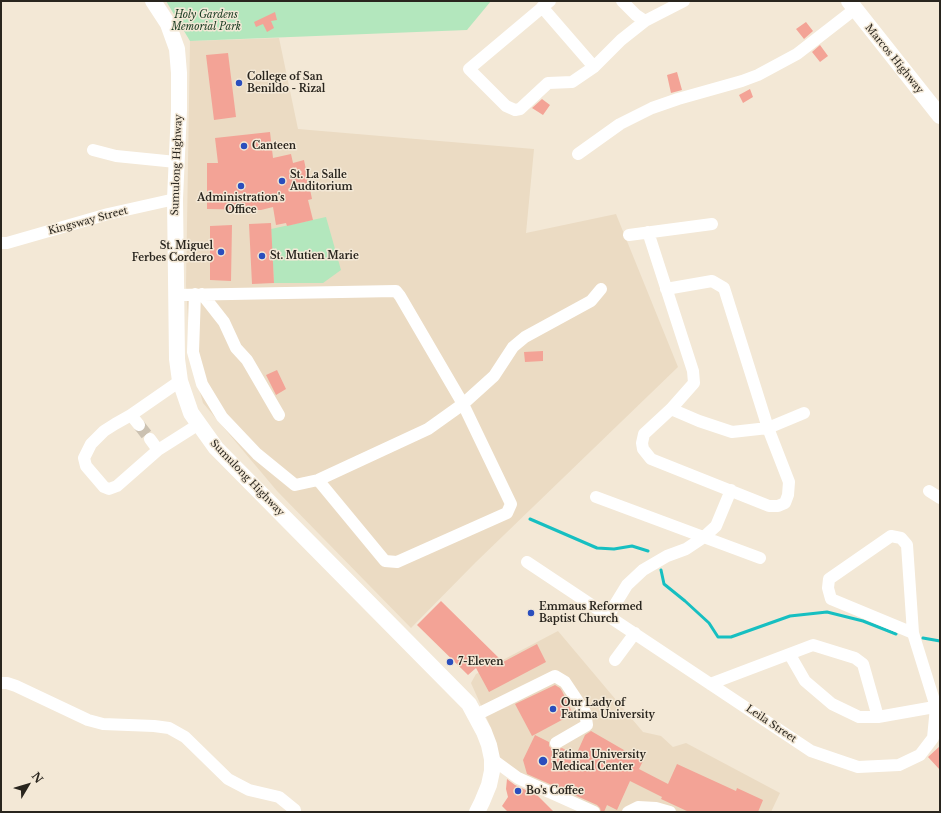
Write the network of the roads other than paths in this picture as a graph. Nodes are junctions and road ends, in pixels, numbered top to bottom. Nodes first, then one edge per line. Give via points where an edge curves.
1 (153, 1) edge
2 (622, 1) edge
3 (684, 1) edge
4 (546, 4) edge
5 (852, 5) edge
6 (645, 21) junction
7 (594, 67) junction
8 (940, 116) edge
9 (93, 150) dead end
10 (578, 154) dead end
11 (176, 162) junction
12 (175, 199) junction
13 (712, 224) dead end
14 (648, 232) junction
15 (629, 235) dead end
16 (1, 243) edge
17 (602, 289) dead end
18 (666, 289) junction
19 (198, 294) junction
20 (176, 295) junction
21 (180, 382) junction
22 (463, 404) junction
23 (671, 409) junction
24 (804, 413) dead end
25 (131, 415) junction
26 (278, 415) dead end
27 (199, 424) junction
28 (139, 425) tunnel mouth
29 (768, 428) junction
30 (150, 439) tunnel mouth
31 (158, 450) junction
32 (318, 480) junction
33 (731, 490) junction
34 (929, 491) dead end
35 (596, 497) dead end
36 (940, 498) edge
37 (704, 537) junction
38 (760, 558) dead end
39 (527, 562) dead end
40 (608, 616) junction
41 (913, 632) junction
42 (634, 634) junction
43 (790, 655) junction
44 (615, 660) dead end
45 (1, 683) edge
46 (710, 684) junction
47 (938, 706) edge
48 (476, 715) junction
49 (878, 717) junction
50 (556, 743) dead end
51 (492, 759) junction
52 (295, 812) edge
53 (477, 812) edge
54 (594, 812) edge
55 (628, 812) edge
56 (670, 812) edge

1 - 11 main road, Sumulong Highway via 168,24 177,49 179,86
2 - 6 street
3 - 6 street
4 - 7 street
4 - 7 street via 469,69 506,106 515,110 520,109 548,83 572,82
5 - 8 main road, Marcos Highway
5 - 10 street via 797,54 742,81 652,108 620,124
6 - 7 street
9 - 11 street via 116,156
11 - 12 main road, Sumulong Highway
12 - 16 street, Kingsway Street
12 - 20 main road, Sumulong Highway
13 - 14 street
14 - 15 street
14 - 18 street
17 - 22 street via 591,301 525,337 513,347 494,376
18 - 23 street via 693,371 694,383
18 - 29 street via 712,281 724,288
19 - 20 street
19 - 22 street via 396,291
19 - 26 street via 224,322 236,348 247,360
19 - 32 street via 193,352 202,384 222,417 257,454 295,485
20 - 21 main road, Sumulong Highway
21 - 25 street
21 - 27 main road, Sumulong Highway via 191,413
22 - 32 street via 428,429
22 - 32 street via 512,504 506,513 397,562 385,561
23 - 29 street via 732,432
23 - 33 street via 644,434 643,449 652,459
24 - 29 street
25 - 28 street
25 - 31 street via 104,431 91,444 84,458 86,466 104,487 109,489 116,486
27 - 31 street
27 - 48 main road, Sumulong Highway via 216,448 453,687
29 - 33 street via 789,482 785,503 769,506
30 - 31 street
33 - 37 street via 716,526
34 - 36 street
35 - 37 street
37 - 38 street
37 - 40 street via 643,570 627,585
39 - 40 street, Leila Street
40 - 42 street, Leila Street
41 - 41 street, Leila Street via 907,545 901,538 891,536 830,579 828,588 831,599
41 - 47 street, Leila Street
42 - 44 street
42 - 46 street, Leila Street
43 - 46 street
43 - 49 street via 805,681 832,704 859,717
43 - 49 street via 813,645 855,658 863,664
45 - 52 street via 16,686 88,720 103,724 169,728 185,737 228,779 248,790 279,797
46 - 47 street, Leila Street via 811,751 858,767 899,765 920,755 933,738
47 - 49 street
48 - 50 street via 555,676 565,682 585,712 587,725
48 - 51 main road, Sumulong Highway
51 - 53 main road, Sumulong Highway via 489,785
51 - 54 street via 518,778
55 - 56 street via 638,807

